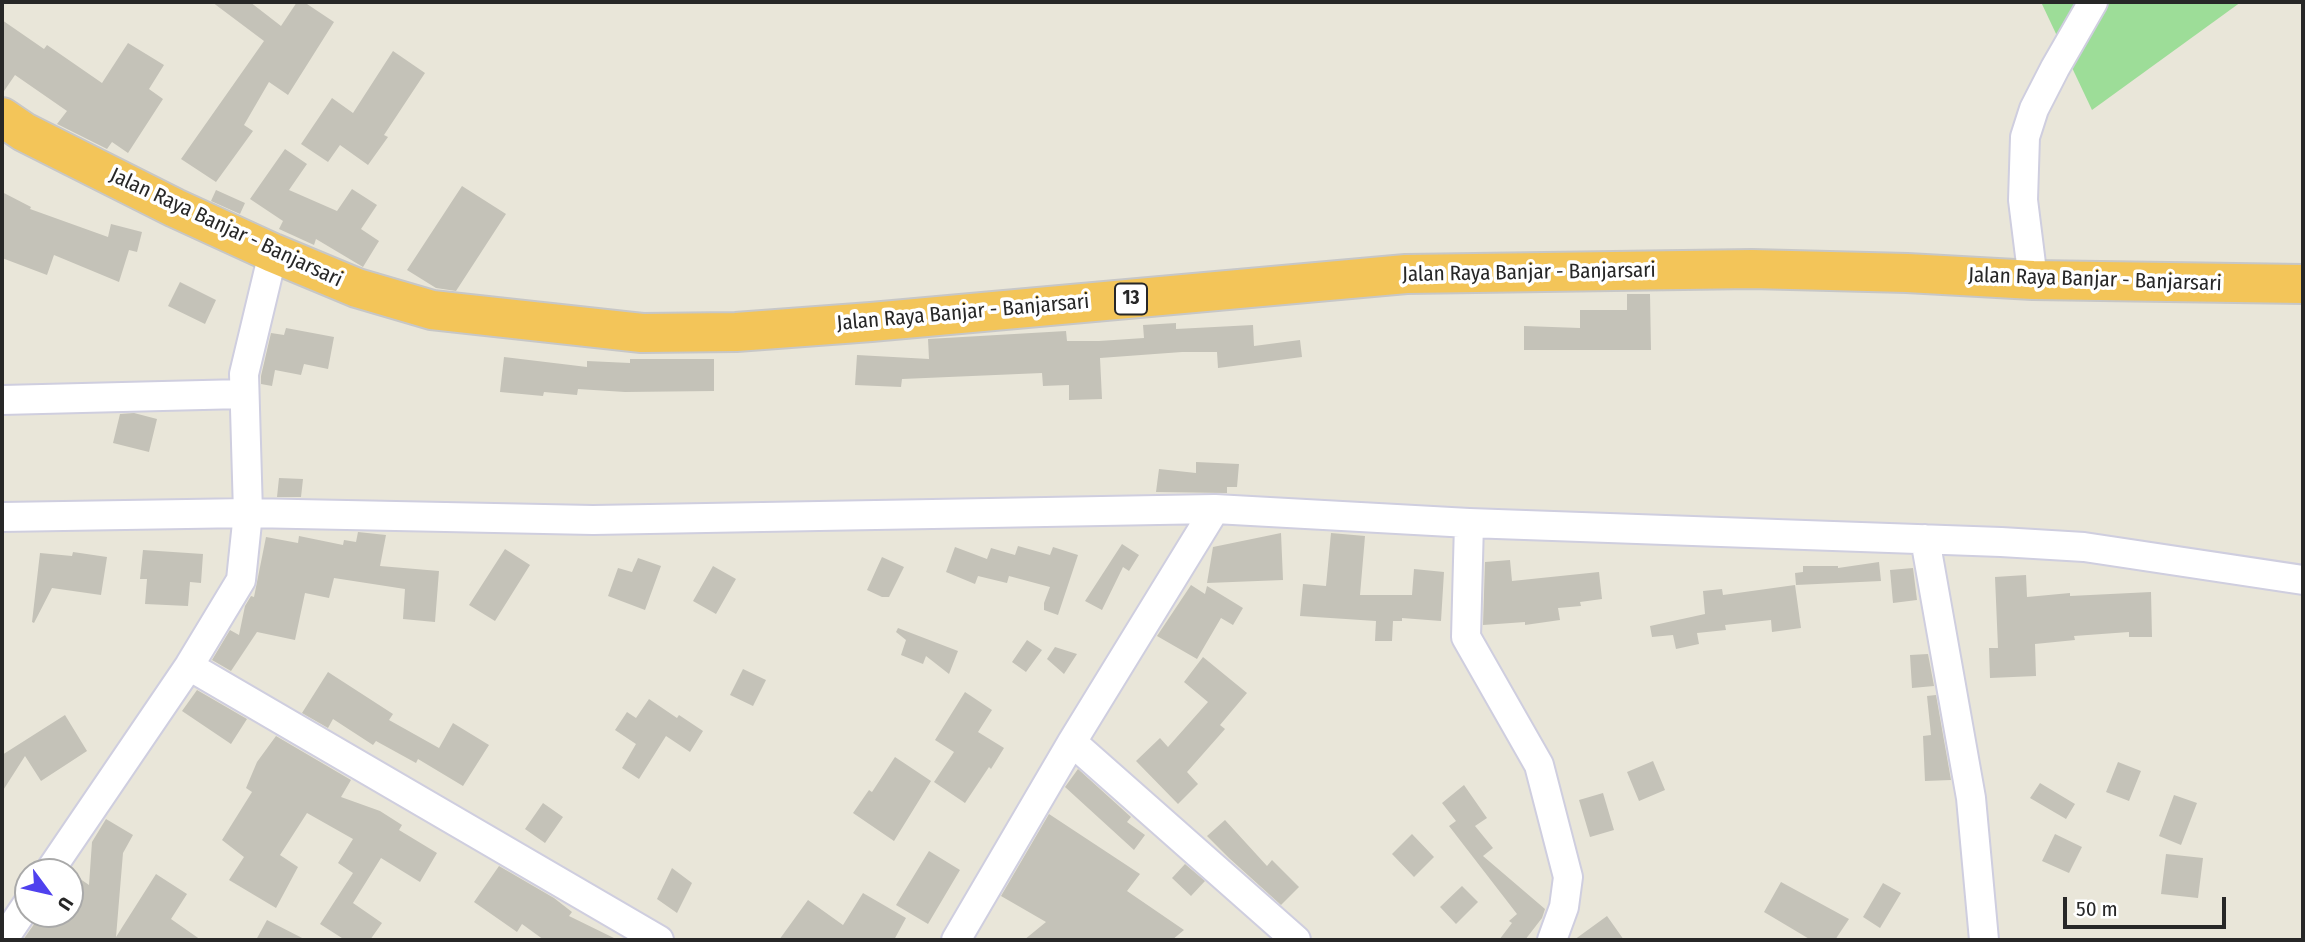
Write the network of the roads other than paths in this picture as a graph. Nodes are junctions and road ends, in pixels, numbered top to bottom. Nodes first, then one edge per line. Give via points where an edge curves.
1 (2094, 2) edge
2 (2, 117) edge
3 (273, 253) junction
4 (2033, 280) junction
5 (2303, 284) edge
6 (243, 394) junction
7 (2, 400) edge
8 (1215, 509) junction
9 (247, 513) junction
10 (2, 517) edge
11 (1469, 523) junction
12 (1925, 539) junction
13 (2303, 580) edge
14 (189, 666) junction
15 (1072, 742) junction
16 (59, 858) edge
17 (14, 924) edge
18 (3, 940) edge
19 (659, 940) edge
20 (956, 940) edge
21 (1296, 940) edge
22 (1552, 940) edge
23 (1984, 940) edge

1 - 4 street via 2054,68 2025,137 2023,200
2 - 3 highway, Jalan Raya Banjar - Banjarsari / 13 via 174,208
3 - 4 highway, Jalan Raya Banjar - Banjarsari / 13 via 357,288 432,310 642,334 857,323 1406,274 1752,269
3 - 6 street
4 - 5 highway, Jalan Raya Banjar - Banjarsari / 13
6 - 7 street
6 - 9 street
8 - 9 street via 593,520
8 - 11 street
8 - 15 street
9 - 10 street
9 - 14 street via 241,580
11 - 12 street
11 - 22 street via 1466,637 1539,765 1568,877 1564,907
12 - 13 street via 2084,547
12 - 23 street via 1971,798
14 - 16 street
14 - 19 street
15 - 20 street
15 - 21 street
17 - 18 street

